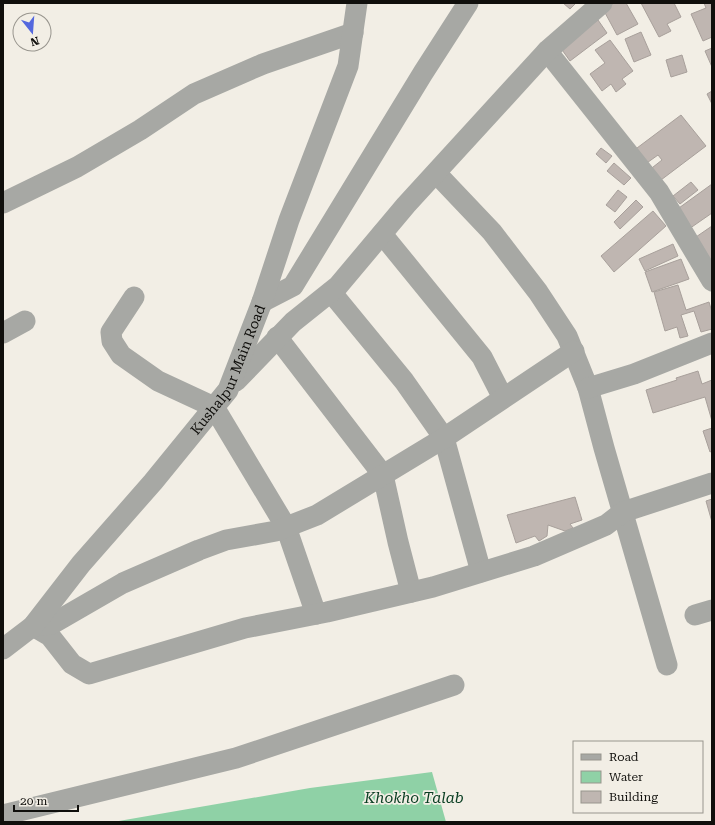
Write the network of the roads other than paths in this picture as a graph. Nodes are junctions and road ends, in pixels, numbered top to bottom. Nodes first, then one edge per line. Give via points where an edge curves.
1 (357, 3) edge
2 (468, 3) edge
3 (602, 3) edge
4 (353, 33) junction
5 (547, 51) junction
6 (436, 172) junction
7 (3, 204) edge
8 (382, 234) junction
9 (712, 281) edge
10 (331, 292) junction
11 (134, 297) dead end
12 (262, 302) junction
13 (26, 321) dead end
14 (3, 333) edge
15 (277, 337) junction
16 (712, 343) edge
17 (574, 351) junction
18 (588, 388) junction
19 (228, 390) junction
20 (503, 398) junction
21 (214, 407) junction
22 (444, 438) junction
23 (383, 476) junction
24 (712, 483) edge
25 (623, 512) junction
26 (286, 527) junction
27 (481, 572) junction
28 (411, 592) junction
29 (316, 614) junction
30 (33, 626) junction
31 (3, 649) edge
32 (667, 665) dead end
33 (454, 685) dead end
34 (3, 815) edge

1 - 4 street, Kushalpur Main Road
2 - 12 street via 293,286
3 - 5 street
4 - 7 street via 263,64 194,94 77,167
4 - 12 street, Kushalpur Main Road via 348,66 289,220
5 - 6 street
5 - 9 street via 659,192
6 - 8 street
6 - 17 street via 497,238 568,336
8 - 10 street
8 - 20 street via 482,357
10 - 15 street
10 - 22 street via 404,381
11 - 21 street via 111,332 112,341 122,355 158,381
12 - 19 street, Kushalpur Main Road
13 - 14 street
15 - 19 street
15 - 23 street
16 - 18 street via 634,374
17 - 18 street
17 - 20 street
18 - 25 street
19 - 21 street, Kushalpur Main Road
20 - 22 street
21 - 26 street
21 - 30 street, Kushalpur Main Road via 81,564
22 - 23 street
22 - 27 street
23 - 26 street via 317,515
23 - 28 street
24 - 25 street
25 - 27 street via 606,525 534,556
25 - 32 street
26 - 29 street
26 - 30 street via 226,540 199,550 123,583 52,624
27 - 28 street
28 - 29 street
29 - 30 street via 245,628 89,674 72,664 50,636
30 - 31 street, Kushalpur Main Road
33 - 34 street via 236,758

